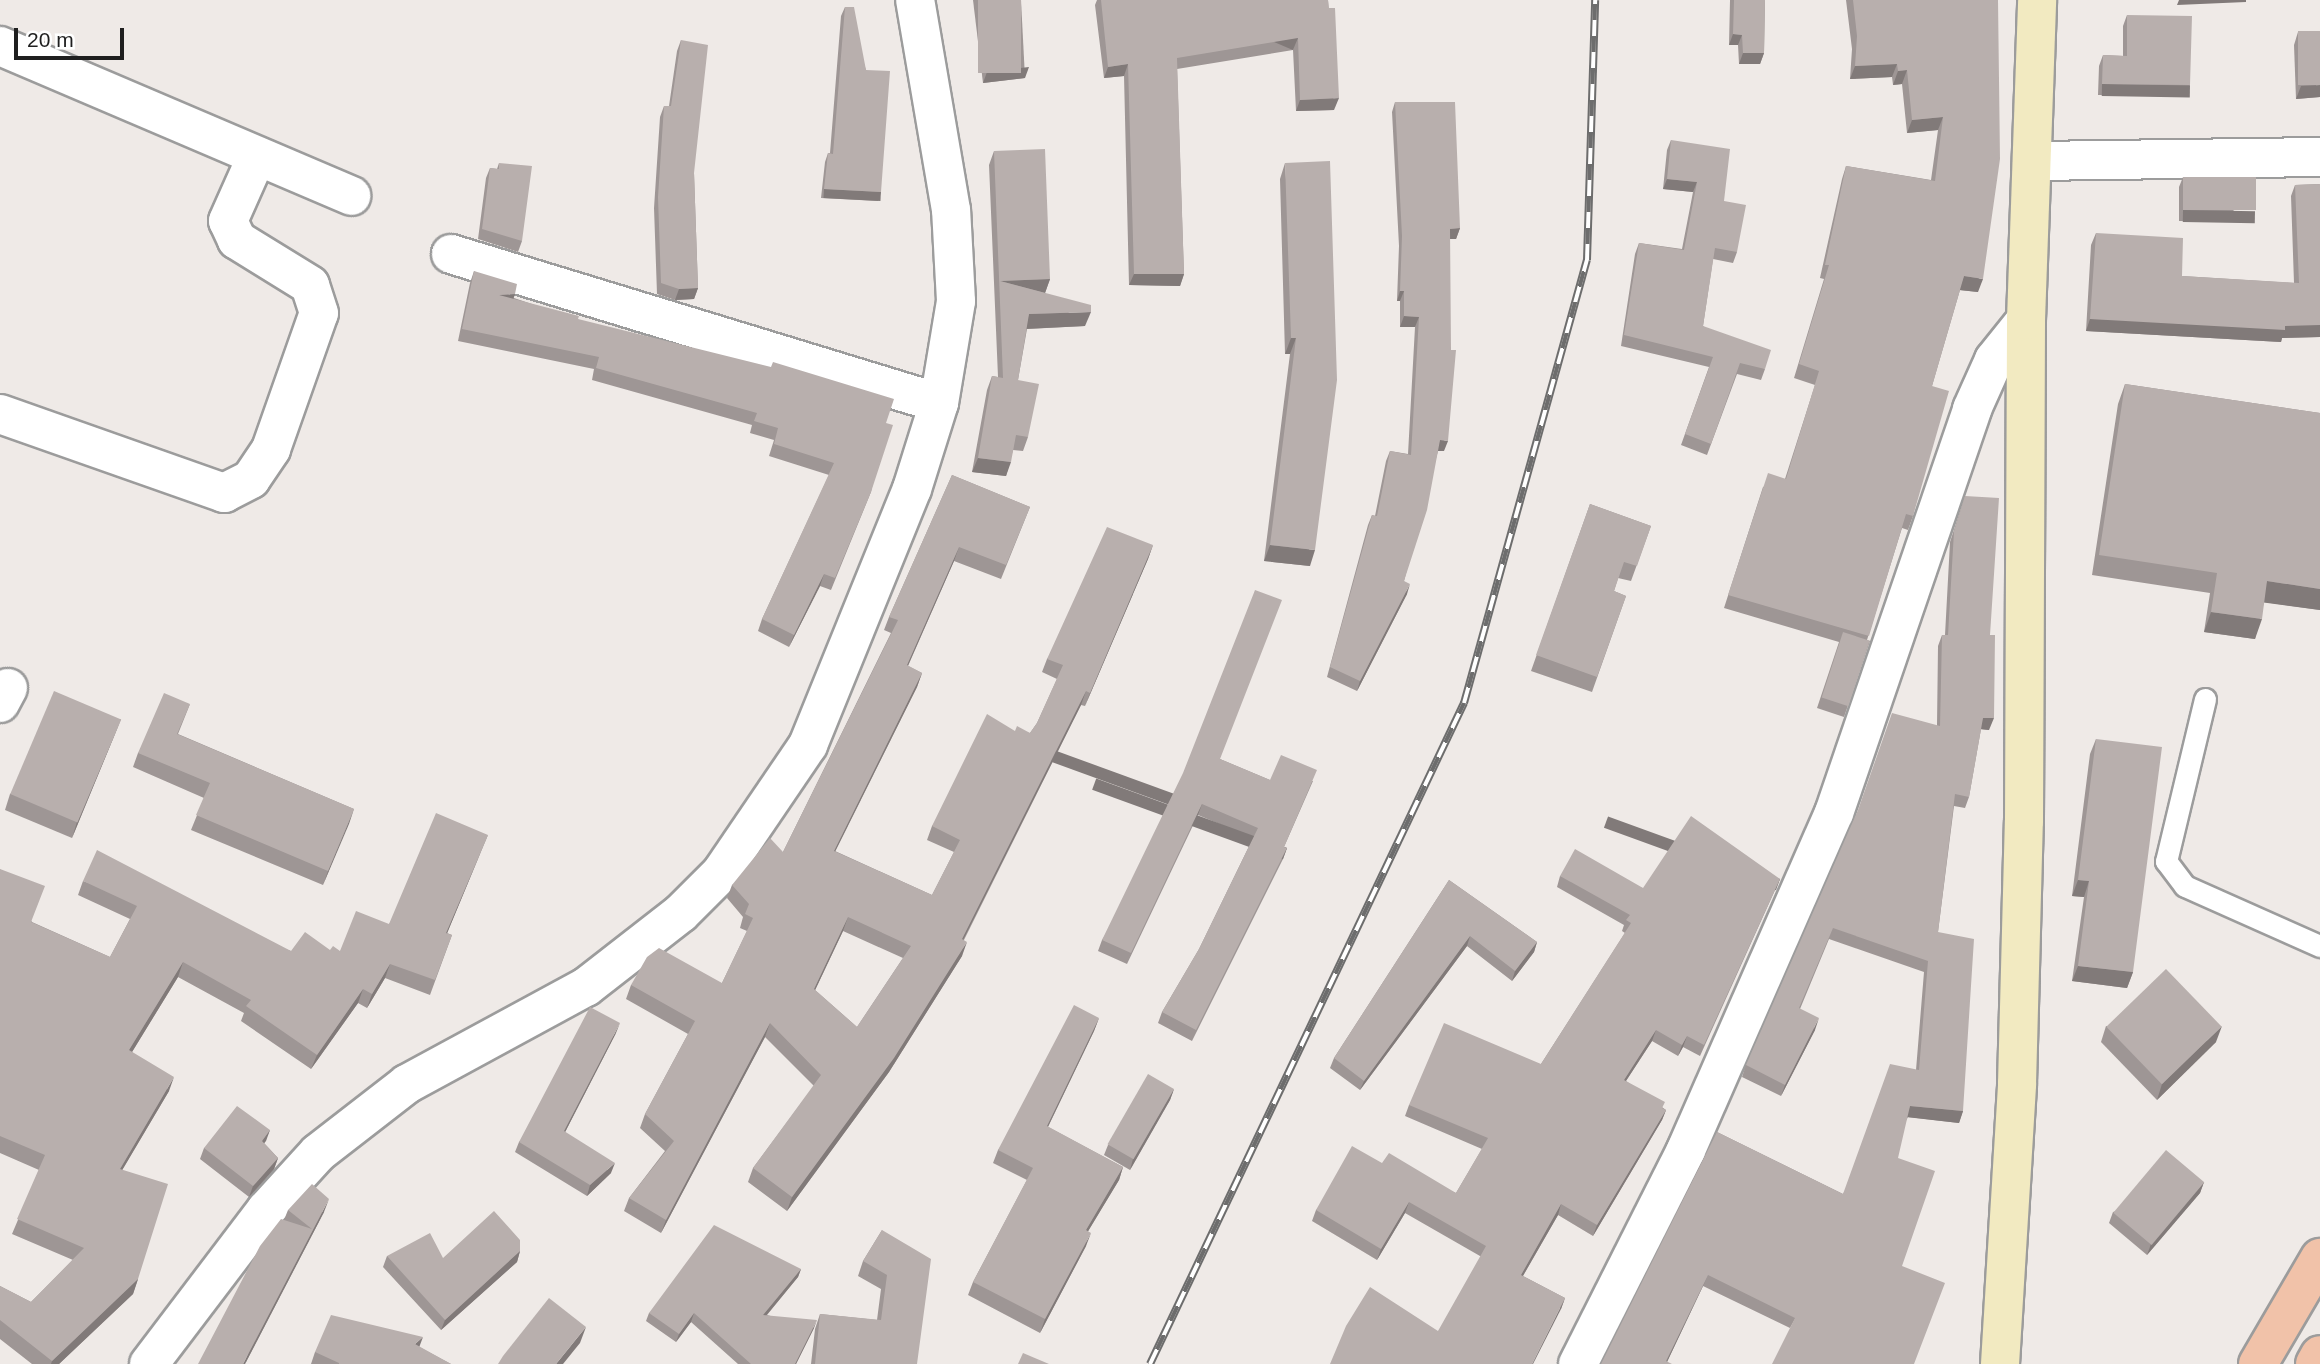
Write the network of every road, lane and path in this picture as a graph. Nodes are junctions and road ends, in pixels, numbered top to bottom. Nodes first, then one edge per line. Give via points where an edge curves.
1 (915, 0) edge
2 (2037, 0) edge
3 (0, 46) edge
4 (257, 156) junction
5 (2320, 157) edge
6 (2034, 160) junction
7 (351, 196) dead end
8 (451, 254) dead end
9 (2026, 320) junction
10 (939, 403) junction
11 (0, 414) edge
12 (2205, 699) dead end
13 (2320, 946) edge
14 (2320, 1258) edge
15 (2320, 1355) edge
16 (149, 1364) edge
17 (1578, 1364) edge
18 (2000, 1364) edge
19 (2258, 1364) edge
20 (2315, 1364) edge

1 - 10 street via 951,210 956,301
2 - 6 street
3 - 4 street
4 - 7 street
4 - 11 street via 228,221 237,240 310,285 319,313 271,449 251,479 224,493
5 - 6 street
6 - 9 street
8 - 10 street
9 - 17 street via 1994,360 1972,409 1834,813 1686,1150
9 - 18 street via 2024,821 2017,1084
10 - 16 street via 912,489 808,745 721,873 681,914 586,986 407,1084 318,1153 266,1210
12 - 13 lane via 2166,860 2185,886
14 - 19 main road
15 - 20 main road

